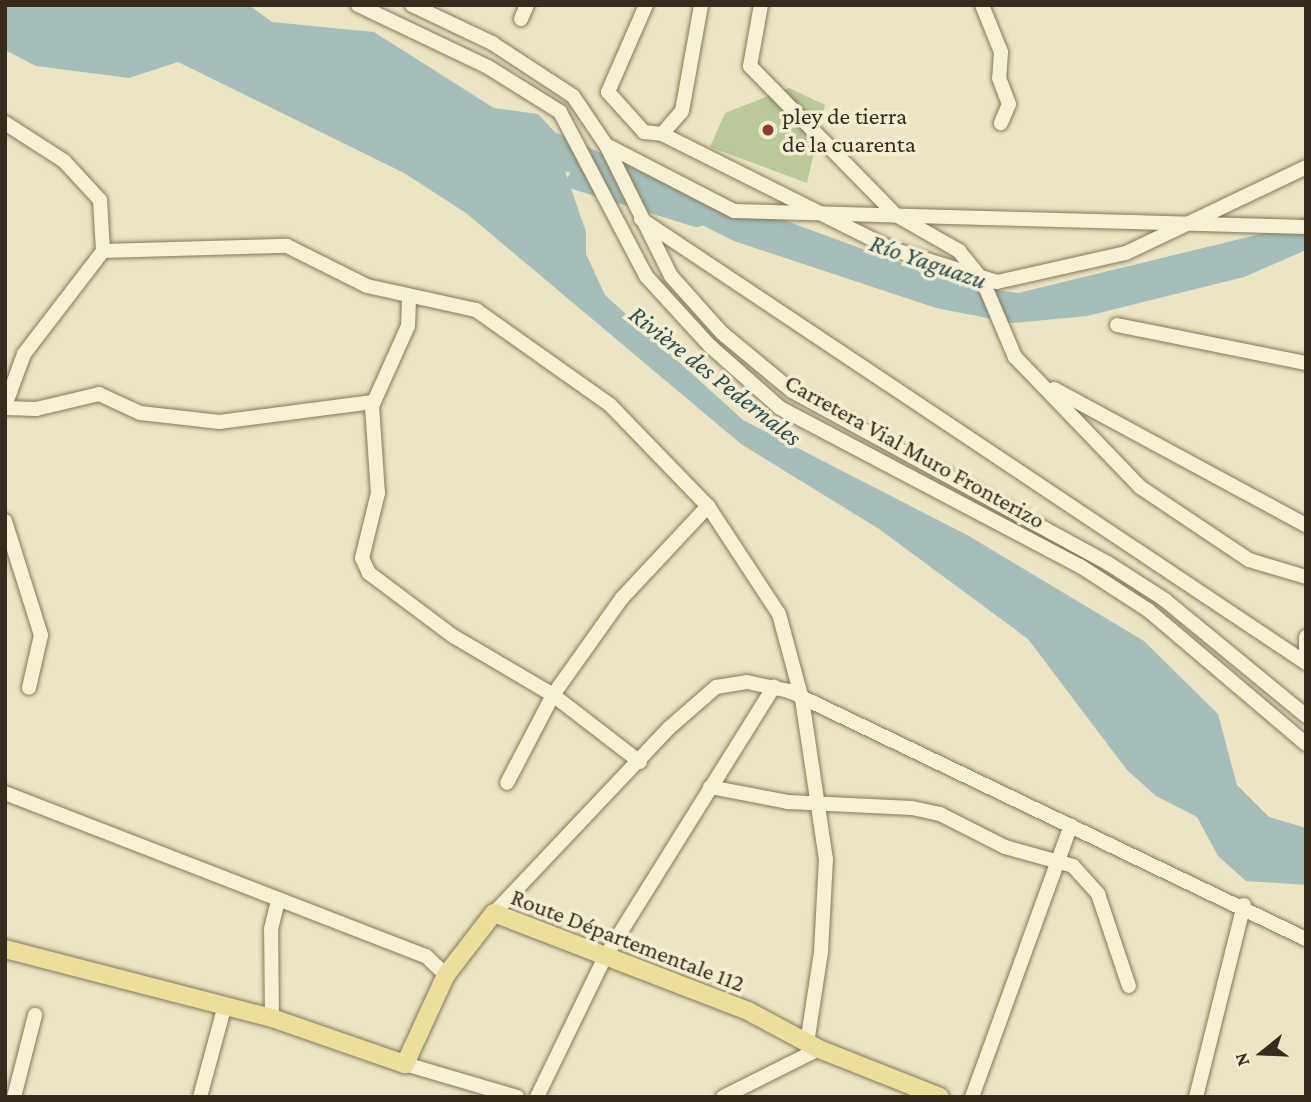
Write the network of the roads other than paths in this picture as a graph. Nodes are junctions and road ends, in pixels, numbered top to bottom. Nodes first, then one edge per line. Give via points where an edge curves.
1 (358, 5) edge
2 (412, 5) edge
3 (646, 5) edge
4 (701, 5) edge
5 (761, 5) edge
6 (982, 5) edge
7 (5, 123) edge
8 (1001, 123) dead end
9 (662, 134) junction
10 (606, 145) junction
11 (1306, 167) edge
12 (895, 215) junction
13 (640, 218) junction
14 (1306, 227) edge
15 (103, 251) junction
16 (982, 279) junction
17 (409, 299) junction
18 (1117, 325) dead end
19 (1306, 363) edge
20 (1041, 383) junction
21 (373, 401) junction
22 (5, 407) edge
23 (708, 506) junction
24 (5, 521) edge
25 (1306, 525) edge
26 (1306, 577) edge
27 (1306, 637) edge
28 (1305, 662) edge
29 (774, 687) junction
30 (29, 688) dead end
31 (553, 695) junction
32 (802, 699) junction
33 (1306, 716) edge
34 (1306, 744) edge
35 (640, 762) junction
36 (507, 783) dead end
37 (710, 787) junction
38 (5, 793) edge
39 (818, 803) junction
40 (1071, 825) junction
41 (1058, 860) junction
42 (278, 900) junction
43 (1244, 905) junction
44 (494, 914) junction
45 (1306, 940) edge
46 (5, 949) edge
47 (604, 957) junction
48 (446, 975) junction
49 (1129, 986) dead end
50 (225, 1004) junction
51 (36, 1015) dead end
52 (272, 1018) junction
53 (813, 1046) junction
54 (405, 1064) junction
55 (14, 1097) edge
56 (200, 1097) edge
57 (516, 1097) edge
58 (537, 1097) edge
59 (723, 1097) edge
60 (940, 1097) edge
61 (972, 1097) edge
62 (1196, 1097) edge

1 - 34 street, Carretera Vial Muro Fronterizo via 488,67 560,112 614,203 646,276 710,346 780,408 1080,566 1148,610
2 - 10 street, Carretera Vial Muro Fronterizo via 556,80
3 - 9 street via 608,92 644,132
4 - 9 street via 682,111
5 - 12 street via 750,66
6 - 8 street via 1001,52 999,78 1009,104
7 - 15 street via 64,161 100,200
9 - 16 street via 892,249
10 - 12 street via 734,211
10 - 13 street, Carretera Vial Muro Fronterizo
11 - 16 street via 1126,253 1025,280
12 - 14 street
12 - 16 street via 960,251
13 - 28 street
13 - 33 street, Carretera Vial Muro Fronterizo via 696,307 792,391 1109,564 1165,600
15 - 17 street via 287,246
15 - 22 street via 24,354
16 - 20 street via 1016,357
17 - 21 street via 408,326
17 - 23 street via 476,310 610,405
18 - 19 street
20 - 25 street
20 - 26 street via 1140,487 1249,560
21 - 22 street via 219,422 140,413 99,394 36,410
21 - 31 street via 378,493 365,566 453,636
23 - 31 street via 622,598
23 - 32 street via 779,614
24 - 30 street via 41,635
27 - 28 street
29 - 32 street
29 - 35 street via 747,682 716,687
29 - 37 street
31 - 35 street
31 - 36 street
32 - 39 street
32 - 40 street
35 - 44 street
37 - 39 street
37 - 47 street
38 - 42 street
39 - 41 street via 887,804 940,814 1005,847
39 - 53 street via 826,859
40 - 41 street
40 - 43 street
41 - 49 street via 1098,894
41 - 61 street
42 - 48 street via 426,956
42 - 52 street via 271,929
43 - 45 street
43 - 62 street
44 - 47 main road, Route Départementale 112
44 - 48 main road, Route Départementale 112
46 - 50 main road
47 - 53 main road, Route Départementale 112 via 748,1011
47 - 58 street
48 - 54 main road, Route Départementale 112
50 - 52 main road
50 - 56 street
51 - 55 street
52 - 54 main road
53 - 59 street
53 - 60 main road, Route Départementale 112
54 - 57 street

